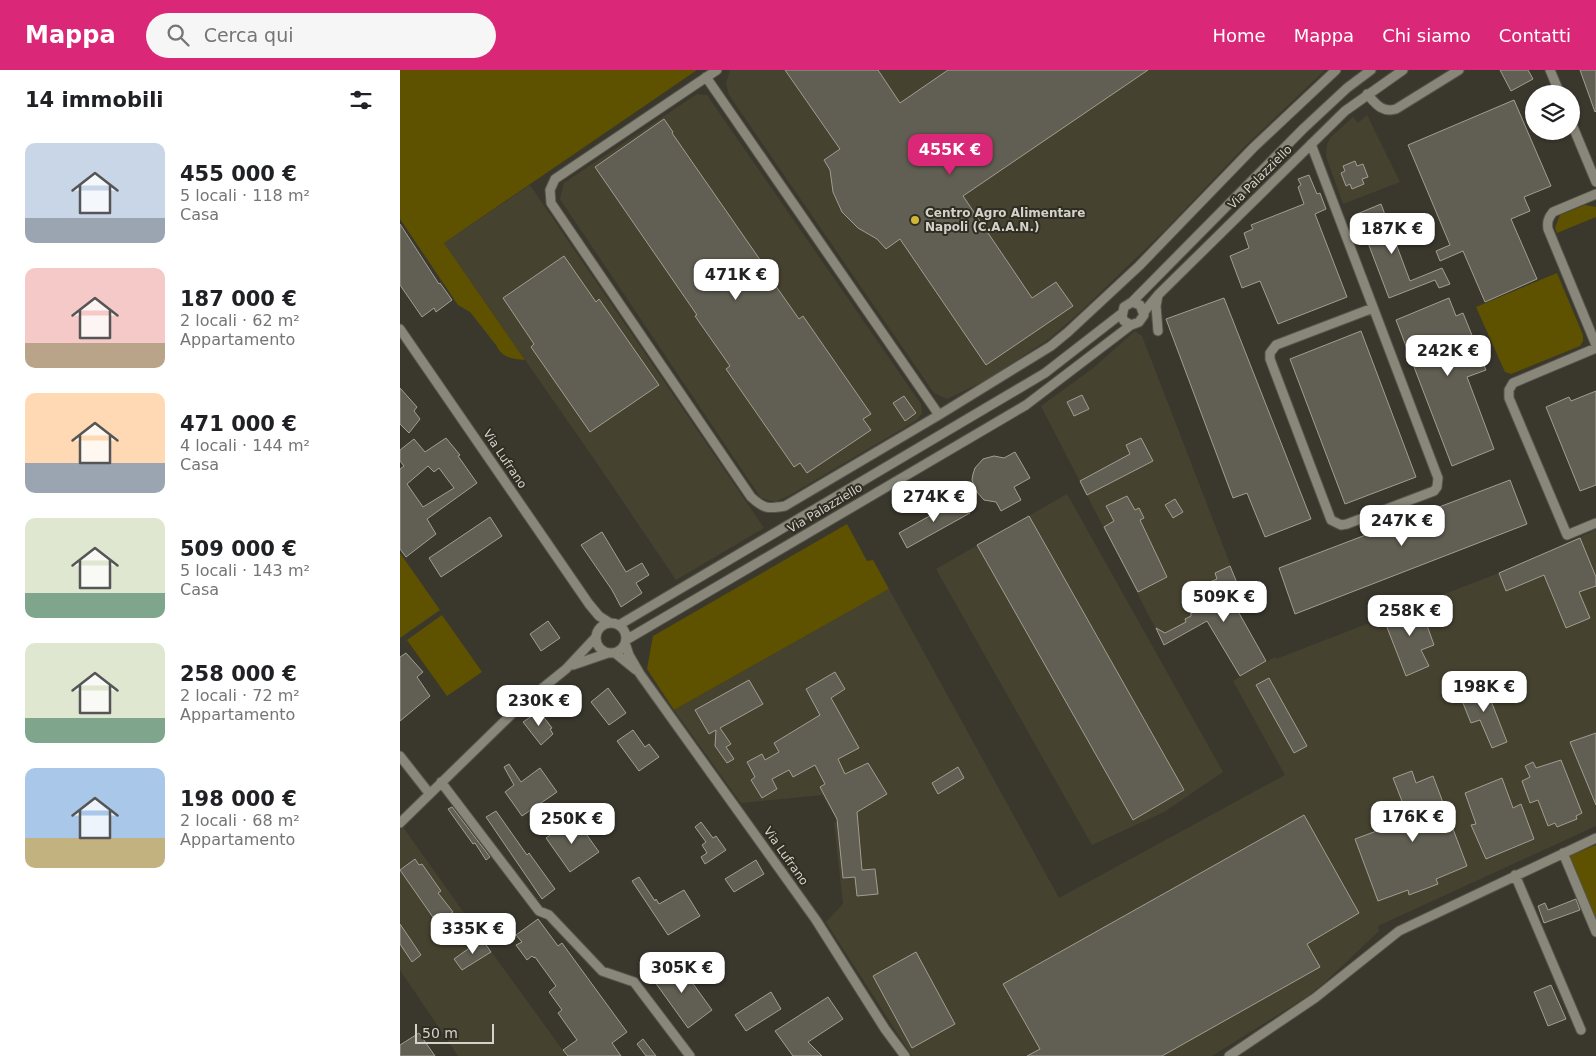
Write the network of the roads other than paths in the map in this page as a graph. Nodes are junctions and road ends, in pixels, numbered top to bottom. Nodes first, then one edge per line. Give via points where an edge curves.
1 (717, 70) edge
2 (1336, 70) edge
3 (1371, 70) edge
4 (1403, 70) edge
5 (1459, 70) edge
6 (1550, 70) edge
7 (706, 77) junction
8 (1556, 85) edge
9 (1367, 94) junction
10 (1578, 140) edge
11 (1311, 144) junction
12 (1596, 182) edge
13 (1596, 194) edge
14 (1158, 295) junction
15 (1132, 302) junction
16 (1373, 308) junction
17 (1122, 314) junction
18 (1139, 320) junction
19 (400, 329) edge
20 (1158, 331) dead end
21 (1596, 346) edge
22 (939, 415) junction
23 (1596, 523) edge
24 (589, 604) junction
25 (610, 623) junction
26 (619, 625) junction
27 (596, 634) junction
28 (626, 641) junction
29 (611, 653) junction
30 (566, 669) junction
31 (640, 674) junction
32 (400, 756) edge
33 (441, 782) junction
34 (429, 793) junction
35 (400, 822) edge
36 (1596, 838) edge
37 (1563, 853) junction
38 (1515, 875) junction
39 (1596, 932) edge
40 (1582, 1030) dead end
41 (690, 1056) edge
42 (905, 1056) edge
43 (1229, 1056) edge

1 - 7 street
2 - 22 street via 1068,332 1051,346
3 - 15 street, Via Palazziello via 1303,129
4 - 9 street, Via Palazziello
5 - 9 street via 1396,109 1385,111
6 - 8 street
7 - 22 street
7 - 22 street via 555,179 550,190 551,203 751,497 771,509 785,506
9 - 11 street, Via Palazziello
10 - 12 street
11 - 14 street, Via Palazziello
11 - 16 street
13 - 21 street via 1552,212 1547,223
14 - 18 street, Via Palazziello
14 - 20 street
15 - 17 street via 1126,304
15 - 18 street via 1140,305
16 - 16 street via 1438,483 1434,491 1341,525 1331,520 1270,354 1276,345
17 - 18 street via 1124,321
17 - 26 street, Via Palazziello via 1045,373
18 - 28 street, Via Palazziello via 1026,405
19 - 24 street, Via Lufrano
21 - 23 street via 1513,383 1509,390 1509,398 1567,535
24 - 25 street
24 - 27 street
25 - 26 street
25 - 27 street via 601,626
26 - 28 street via 625,632
27 - 29 street via 599,648
27 - 30 street
28 - 29 street via 619,651
28 - 31 street, Via Lufrano via 629,655
29 - 30 street
29 - 31 street, Via Lufrano
30 - 33 street via 519,707
31 - 42 street, Via Lufrano via 816,920
32 - 34 street
33 - 34 street
33 - 41 street via 539,911 549,915 602,971 634,982
34 - 35 street
36 - 37 street
37 - 38 street
37 - 39 street
38 - 40 street
38 - 43 street via 1399,931 1315,998

